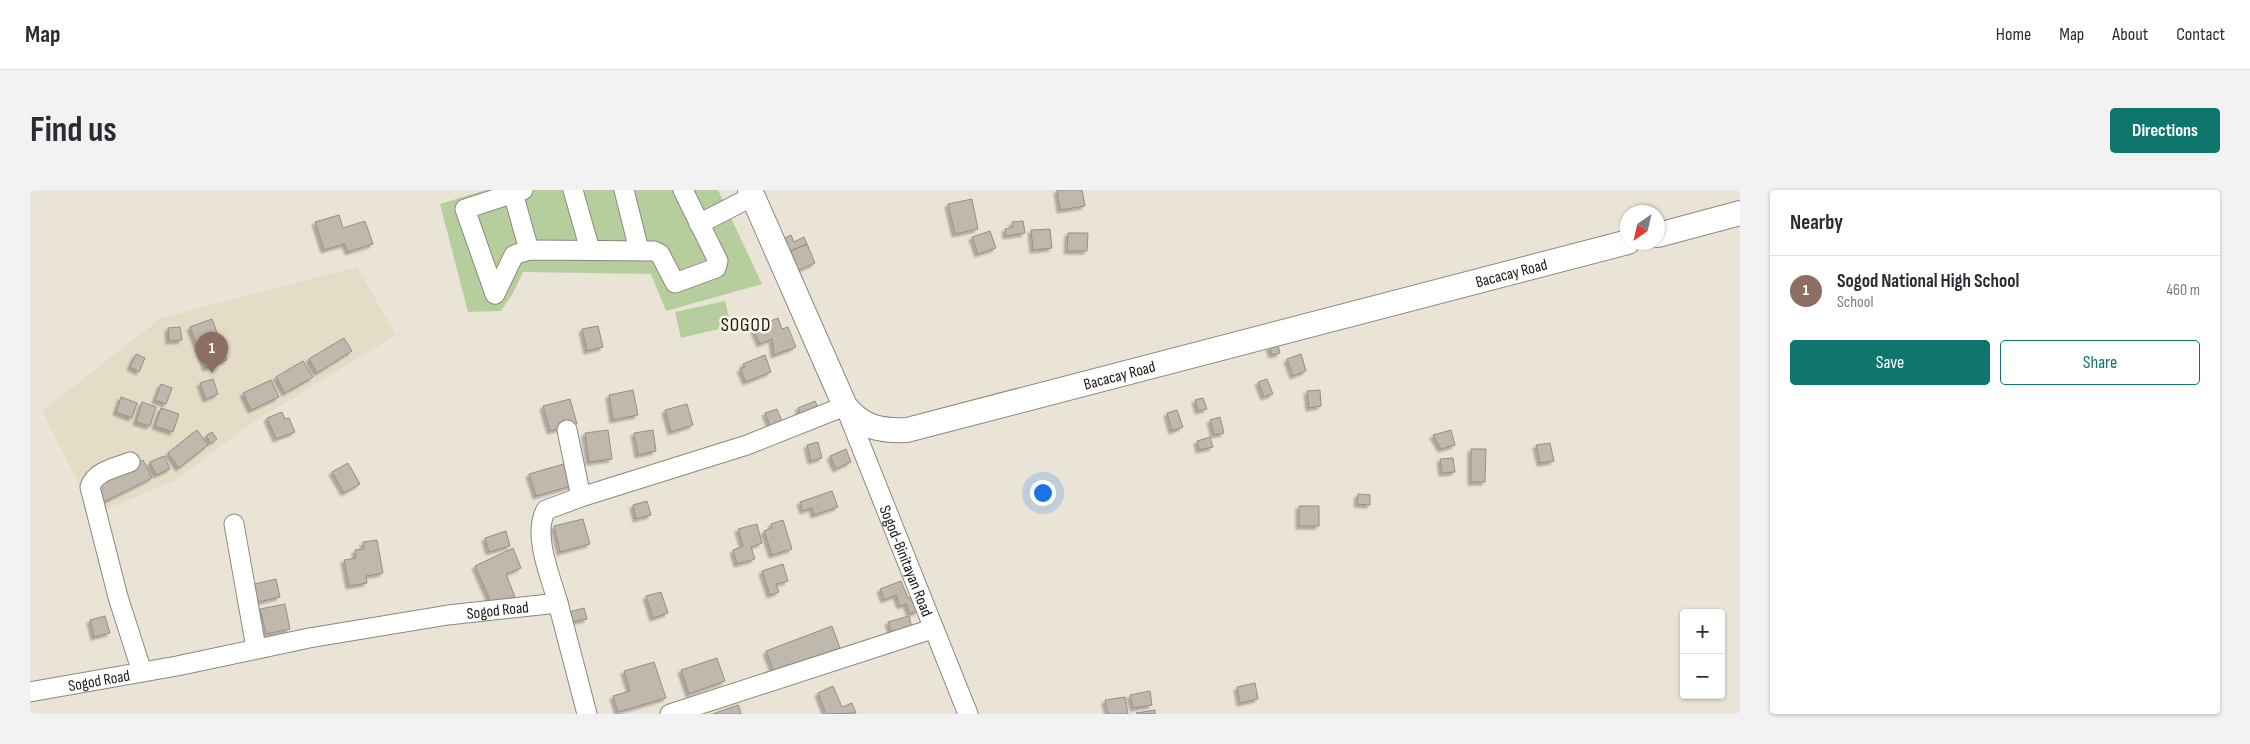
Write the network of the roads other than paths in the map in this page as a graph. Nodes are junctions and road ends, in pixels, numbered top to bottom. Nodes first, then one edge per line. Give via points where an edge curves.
1 (573, 190) edge
2 (624, 190) edge
3 (683, 190) edge
4 (518, 192) edge
5 (751, 193) edge
6 (1740, 213) edge
7 (699, 224) junction
8 (1665, 233) edge
9 (1620, 244) edge
10 (529, 250) junction
11 (590, 250) junction
12 (639, 250) junction
13 (845, 406) junction
14 (567, 430) dead end
15 (889, 431) junction
16 (864, 456) junction
17 (130, 462) dead end
18 (581, 497) junction
19 (234, 524) dead end
20 (558, 603) junction
21 (932, 628) junction
22 (256, 648) junction
23 (142, 672) junction
24 (30, 692) edge
25 (699, 710) edge
26 (587, 714) edge
27 (670, 714) edge
28 (968, 714) edge

1 - 11 street
2 - 12 street
3 - 7 street
4 - 10 street
4 - 10 street via 465,209 495,294 514,254
5 - 7 street
5 - 13 main road, Bacacay Road
6 - 8 main road
7 - 12 street via 718,261 716,268 675,283 660,254
9 - 15 main road, Bacacay Road via 907,430
10 - 11 street
11 - 12 street
13 - 15 main road, Bacacay Road via 862,423 873,429
13 - 16 street, Sogod-Binitayan Road
13 - 18 street via 747,445
14 - 18 street
15 - 16 street via 875,440
16 - 21 street, Sogod-Binitayan Road
17 - 23 street via 98,475 90,487
18 - 20 street via 546,510 541,518 542,550
19 - 22 street
20 - 22 street, Sogod Road via 448,615
20 - 26 street
21 - 25 street
21 - 28 street, Sogod-Binitayan Road
22 - 23 street, Sogod Road
23 - 24 street, Sogod Road
25 - 27 street

